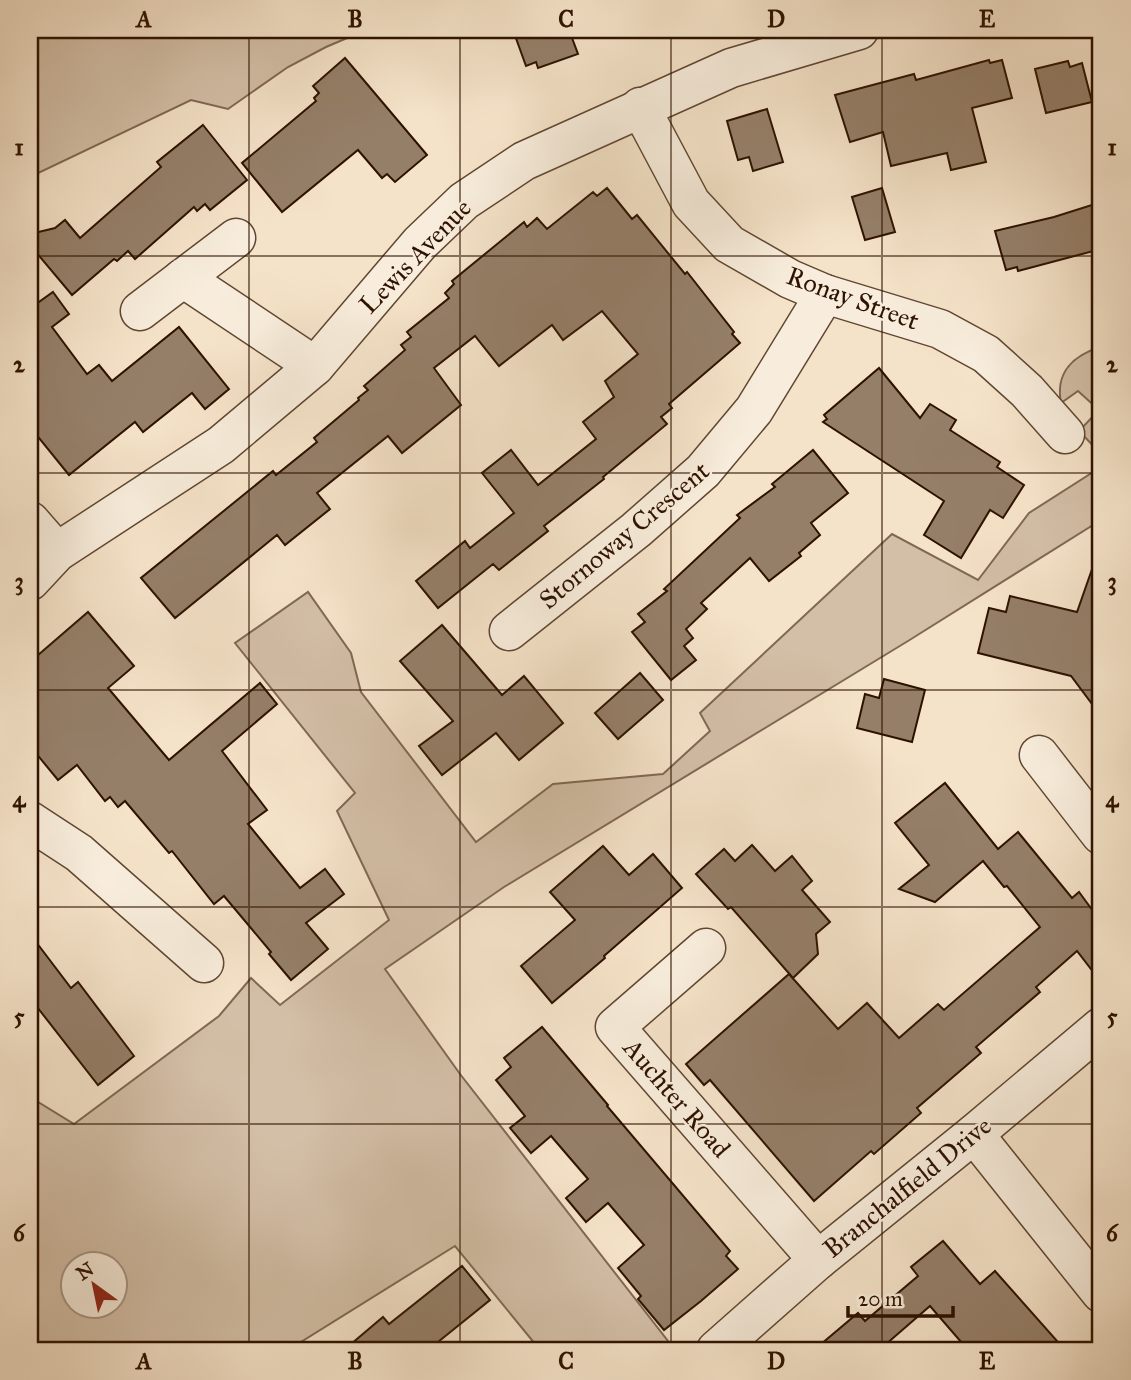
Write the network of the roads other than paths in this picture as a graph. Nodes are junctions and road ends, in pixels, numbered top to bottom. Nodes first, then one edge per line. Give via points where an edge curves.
1 (859, 30) edge
2 (640, 107) junction
3 (236, 238) dead end
4 (183, 278) junction
5 (825, 294) junction
6 (140, 311) dead end
7 (315, 366) junction
8 (1065, 434) dead end
9 (30, 521) edge
10 (58, 552) junction
11 (30, 581) edge
12 (509, 631) dead end
13 (1039, 755) dead end
14 (30, 821) edge
15 (1101, 835) edge
16 (706, 948) dead end
17 (204, 963) dead end
18 (1101, 1027) edge
19 (974, 1134) junction
20 (818, 1260) junction
21 (1101, 1293) edge
22 (716, 1350) edge

1 - 2 street, Lewis Avenue via 731,68
2 - 5 street, Ronay Street via 691,204 729,244
2 - 7 street, Lewis Avenue via 524,160 464,201 414,249
3 - 4 street
4 - 6 street
4 - 7 street
5 - 8 street, Ronay Street via 940,329 986,354
5 - 12 street, Stornoway Crescent via 754,410 703,471
7 - 10 street, Lewis Avenue via 221,445
9 - 10 street
10 - 11 street, Lewis Avenue
13 - 15 street
14 - 17 street via 79,853
16 - 20 street, Auchter Road via 615,1027
18 - 19 street, Branchalfield Drive
19 - 20 street, Branchalfield Drive
19 - 21 street
20 - 22 street, Branchalfield Drive

